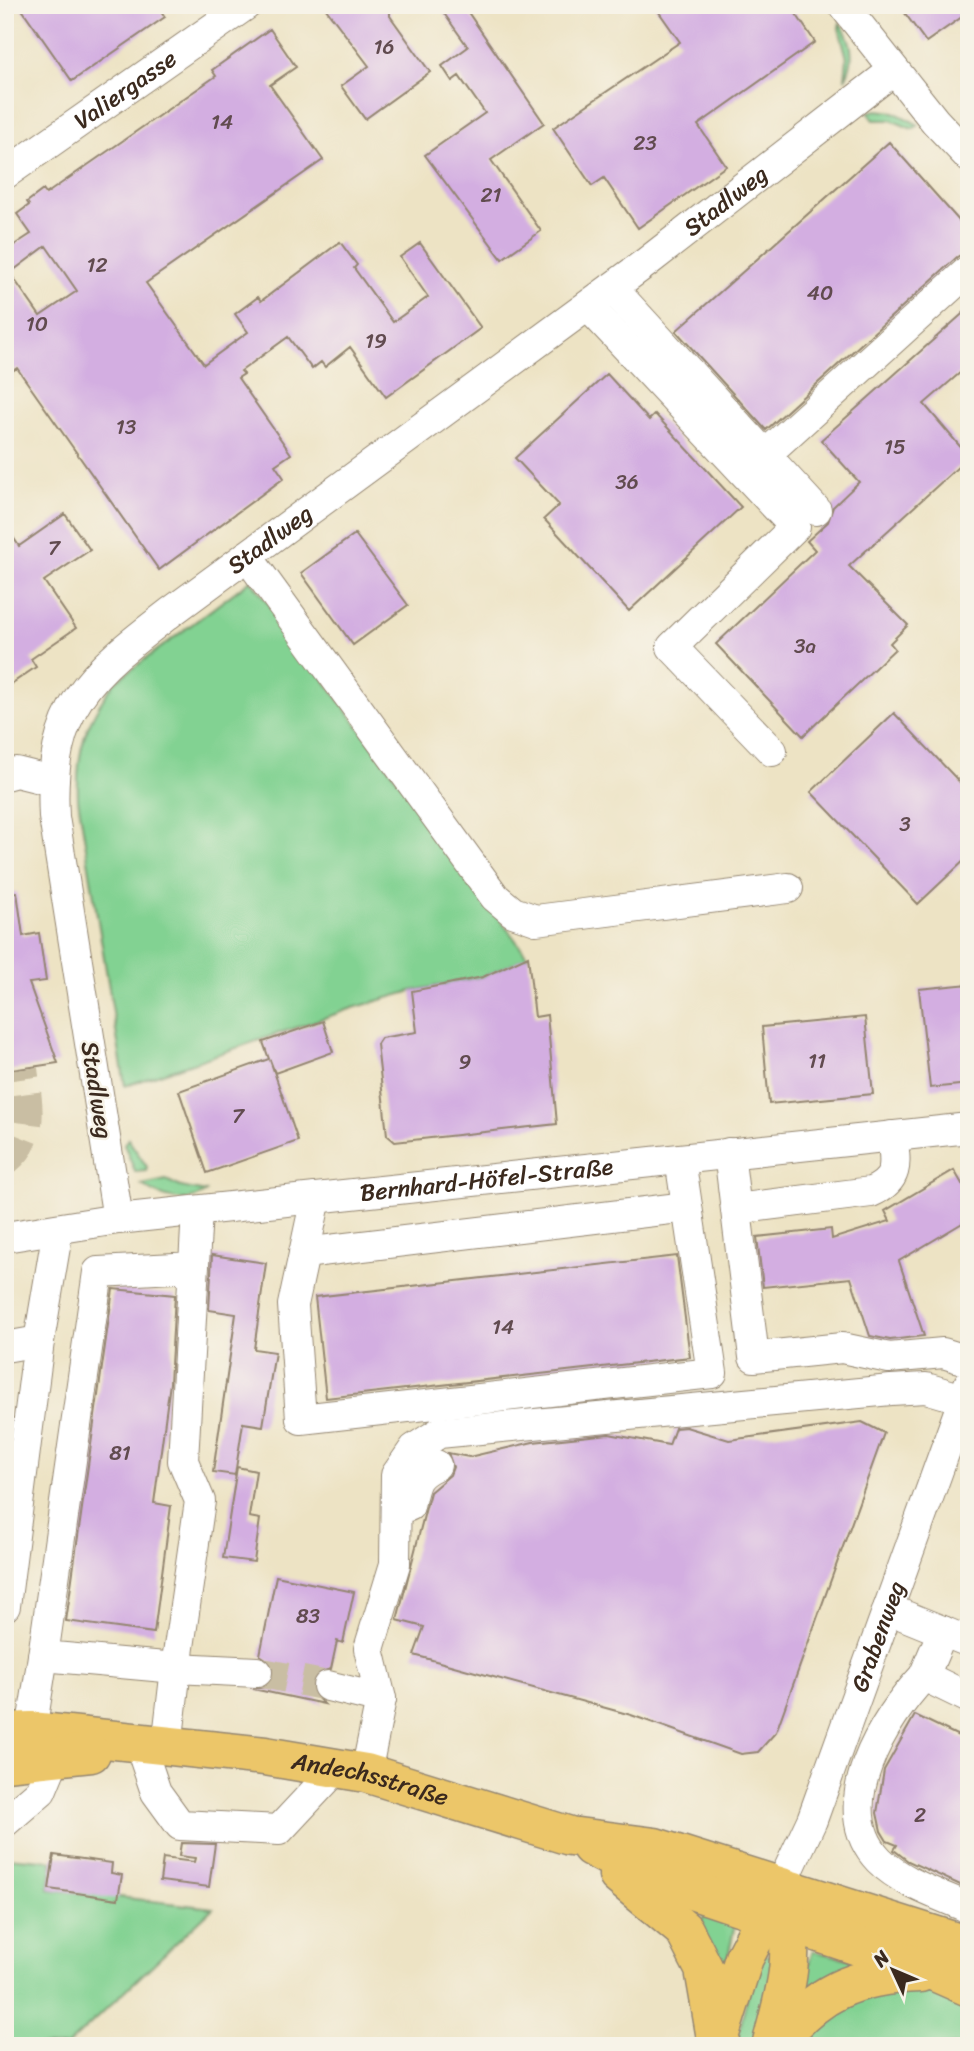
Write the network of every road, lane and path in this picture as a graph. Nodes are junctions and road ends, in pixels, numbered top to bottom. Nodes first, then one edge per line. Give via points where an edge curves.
1 (246, 5) edge
2 (843, 5) edge
3 (894, 70) junction
4 (969, 157) edge
5 (5, 174) edge
6 (969, 270) edge
7 (612, 288) junction
8 (588, 306) junction
9 (764, 456) junction
10 (816, 510) dead end
11 (247, 556) junction
12 (772, 751) dead end
13 (5, 775) edge
14 (52, 781) junction
15 (788, 888) dead end
16 (969, 1128) edge
17 (892, 1136) junction
18 (729, 1153) junction
19 (680, 1159) junction
20 (316, 1198) junction
21 (687, 1207) junction
22 (736, 1209) junction
23 (197, 1211) junction
24 (118, 1219) junction
25 (58, 1228) junction
26 (5, 1237) edge
27 (304, 1253) junction
28 (194, 1267) junction
29 (39, 1341) junction
30 (5, 1347) edge
31 (969, 1361) edge
32 (966, 1392) edge
33 (436, 1465) dead end
34 (395, 1564) junction
35 (5, 1606) edge
36 (888, 1609) junction
37 (956, 1636) edge
38 (43, 1656) junction
39 (176, 1668) junction
40 (257, 1672) tunnel mouth
41 (924, 1676) junction
42 (328, 1686) tunnel mouth
43 (969, 1698) edge
44 (381, 1699) junction
45 (30, 1740) edge
46 (154, 1747) junction
47 (5, 1762) edge
48 (351, 1771) junction
49 (5, 1822) edge
50 (570, 1836) junction
51 (767, 1906) junction
52 (969, 1908) edge
53 (969, 1946) edge
54 (952, 1979) edge
55 (717, 2045) edge
56 (773, 2046) edge

1 - 5 street, Valiergasse
2 - 3 street
3 - 4 street
3 - 7 street, Stadlweg
6 - 9 street
7 - 8 street, Stadlweg
7 - 9 street
8 - 11 street, Stadlweg
8 - 12 street via 795,527 672,647
9 - 10 street
11 - 14 street, Stadlweg via 111,658 89,681 63,729
11 - 15 street via 495,897 513,912 536,920
13 - 14 street via 16,772
14 - 24 street, Stadlweg
16 - 17 street, Bernhard-Höfel-Straße
17 - 18 street, Bernhard-Höfel-Straße
17 - 22 street via 896,1168 884,1187
18 - 19 street, Bernhard-Höfel-Straße
18 - 22 street
19 - 20 street, Bernhard-Höfel-Straße
19 - 21 street
20 - 23 street, Bernhard-Höfel-Straße
20 - 27 street
21 - 27 street
21 - 27 street via 712,1373 300,1419 293,1306
22 - 31 street via 754,1357 842,1348 889,1358 943,1353
23 - 24 street, Bernhard-Höfel-Straße
23 - 28 street
24 - 25 street, Bernhard-Höfel-Straße
25 - 26 street, Bernhard-Höfel-Straße
25 - 29 street
28 - 38 street via 98,1272
28 - 39 street via 183,1461 200,1501
29 - 30 street
29 - 35 street
32 - 34 street via 891,1390 439,1433 414,1449 396,1475
32 - 36 street, Grabenweg
33 - 34 street via 421,1472 414,1483
34 - 44 street via 369,1649
36 - 37 street
36 - 51 street, Grabenweg via 812,1819
37 - 41 street
38 - 39 street
38 - 45 street
39 - 40 street
39 - 46 street
41 - 43 street
41 - 52 street via 899,1703 867,1768 859,1790 860,1829 880,1861 897,1874
42 - 44 street
44 - 48 street
45 - 46 main road, Andechsstraße
45 - 47 main road, Andechsstraße
45 - 49 street via 41,1791
46 - 48 main road, Andechsstraße via 265,1756
46 - 48 street via 156,1792 180,1825 279,1830
48 - 50 main road, Andechsstraße
50 - 51 main road, Andechsstraße via 638,1872
50 - 51 main road, Andechsstraße via 654,1847
50 - 55 main road via 684,1930 704,1969
51 - 53 main road
51 - 54 main road
51 - 55 main road via 744,1958
51 - 56 main road via 790,1976
54 - 56 main road via 883,1974 849,1983 820,2000

